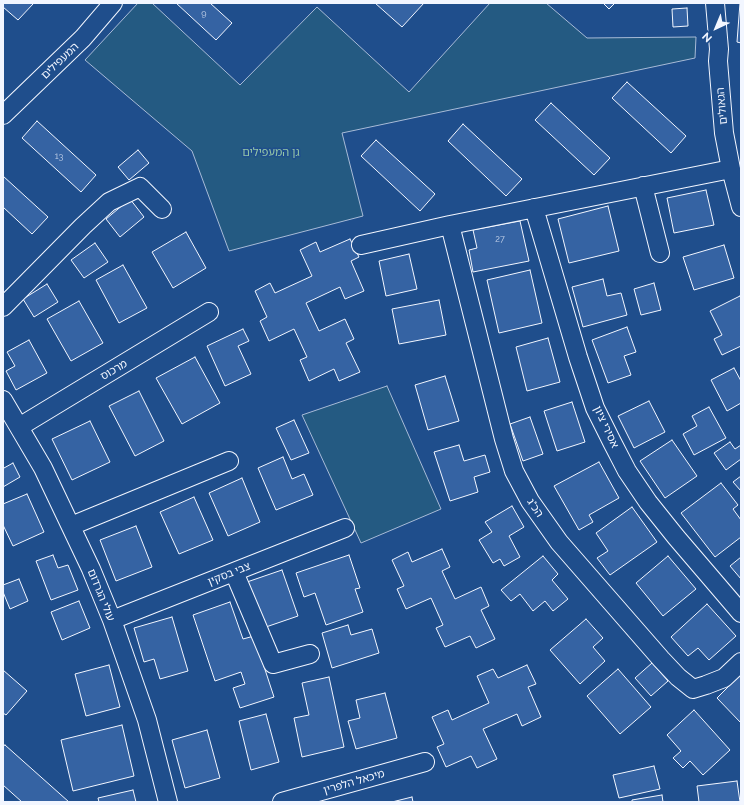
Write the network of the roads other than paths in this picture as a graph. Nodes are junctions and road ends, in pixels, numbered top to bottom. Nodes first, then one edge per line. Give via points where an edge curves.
1 (113, 3) edge
2 (715, 3) edge
3 (3, 115) edge
4 (731, 169) junction
5 (643, 186) junction
6 (741, 207) edge
7 (534, 208) junction
8 (162, 209) dead end
9 (450, 225) junction
10 (361, 245) dead end
11 (660, 253) dead end
12 (3, 307) edge
13 (209, 312) dead end
14 (3, 401) edge
15 (19, 427) junction
16 (229, 461) dead end
17 (71, 526) junction
18 (345, 528) dead end
19 (234, 572) junction
20 (741, 613) edge
21 (112, 620) junction
22 (310, 654) dead end
23 (741, 662) edge
24 (425, 762) dead end
25 (168, 802) edge
26 (282, 802) edge

1 - 3 street, המעפילים via 84,38
2 - 4 street, הגאולים via 724,133
4 - 5 street
4 - 6 street, הגאולים
5 - 7 street
5 - 11 street
7 - 9 street
7 - 20 street, אסירי ציון via 578,358 596,408 612,442 627,471 648,502
8 - 12 street via 140,187 109,202
9 - 10 street
9 - 23 street, הכ"ג via 504,439 514,471 530,501 559,542 661,659 693,689 724,678
13 - 15 street, מרכוס
14 - 15 street, עולי הגרדום
15 - 17 street, עולי הגרדום via 43,468
16 - 17 street
17 - 21 street, עולי הגרדום
18 - 19 street, צבי בסקין
19 - 21 street, צבי בסקין
19 - 22 street via 273,664
21 - 25 street, עולי הגרדום via 148,720
24 - 26 street, מיכאל הלפרין

